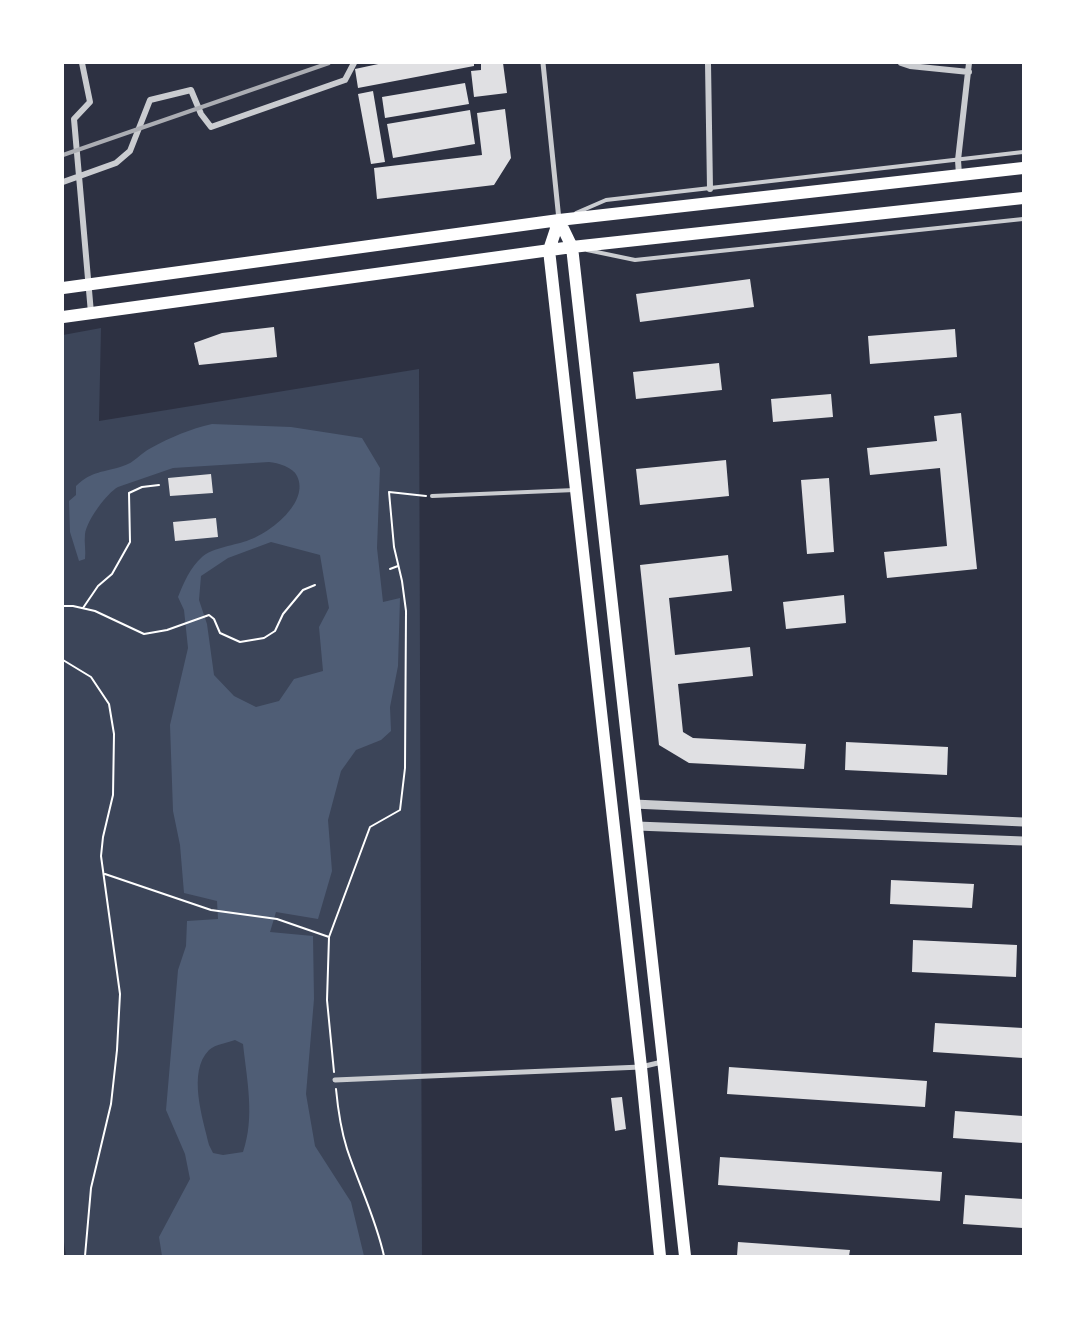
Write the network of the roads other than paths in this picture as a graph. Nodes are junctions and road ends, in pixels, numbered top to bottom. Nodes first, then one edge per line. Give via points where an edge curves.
1 (82, 63) edge
2 (354, 63) edge
3 (543, 63) edge
4 (708, 63) edge
5 (901, 63) edge
6 (969, 63) edge
7 (969, 72) junction
8 (1023, 152) edge
9 (958, 160) junction
10 (1023, 168) edge
11 (959, 175) junction
12 (80, 177) junction
13 (63, 182) edge
14 (710, 189) junction
15 (1023, 198) edge
16 (1023, 219) edge
17 (559, 220) junction
18 (572, 247) junction
19 (549, 250) junction
20 (88, 284) junction
21 (63, 288) edge
22 (91, 313) junction
23 (63, 317) edge
24 (576, 490) junction
25 (432, 496) road end
26 (634, 804) junction
27 (1023, 822) edge
28 (637, 826) junction
29 (1023, 841) edge
30 (663, 1062) junction
31 (641, 1067) junction
32 (335, 1080) road end
33 (660, 1256) edge
34 (685, 1256) edge

1 - 12 street via 90,102 74,119
2 - 12 street via 345,80 211,127 191,90 150,100 130,151 116,162
3 - 17 street
4 - 14 street
5 - 7 street
6 - 7 street
7 - 9 street
8 - 9 lane
9 - 11 street
9 - 14 lane
10 - 11 main road
11 - 17 main road
12 - 13 street
12 - 20 street
14 - 17 lane via 606,200
15 - 18 main road
16 - 18 lane via 635,260
17 - 18 main road
17 - 19 main road
17 - 20 main road
18 - 19 main road
18 - 26 main road
19 - 22 main road
19 - 24 main road
20 - 21 main road
20 - 22 street
22 - 23 main road
24 - 25 lane
24 - 31 main road
26 - 27 street
26 - 28 main road
28 - 29 street
28 - 30 main road
30 - 31 street
30 - 34 main road
31 - 32 street
31 - 33 main road

